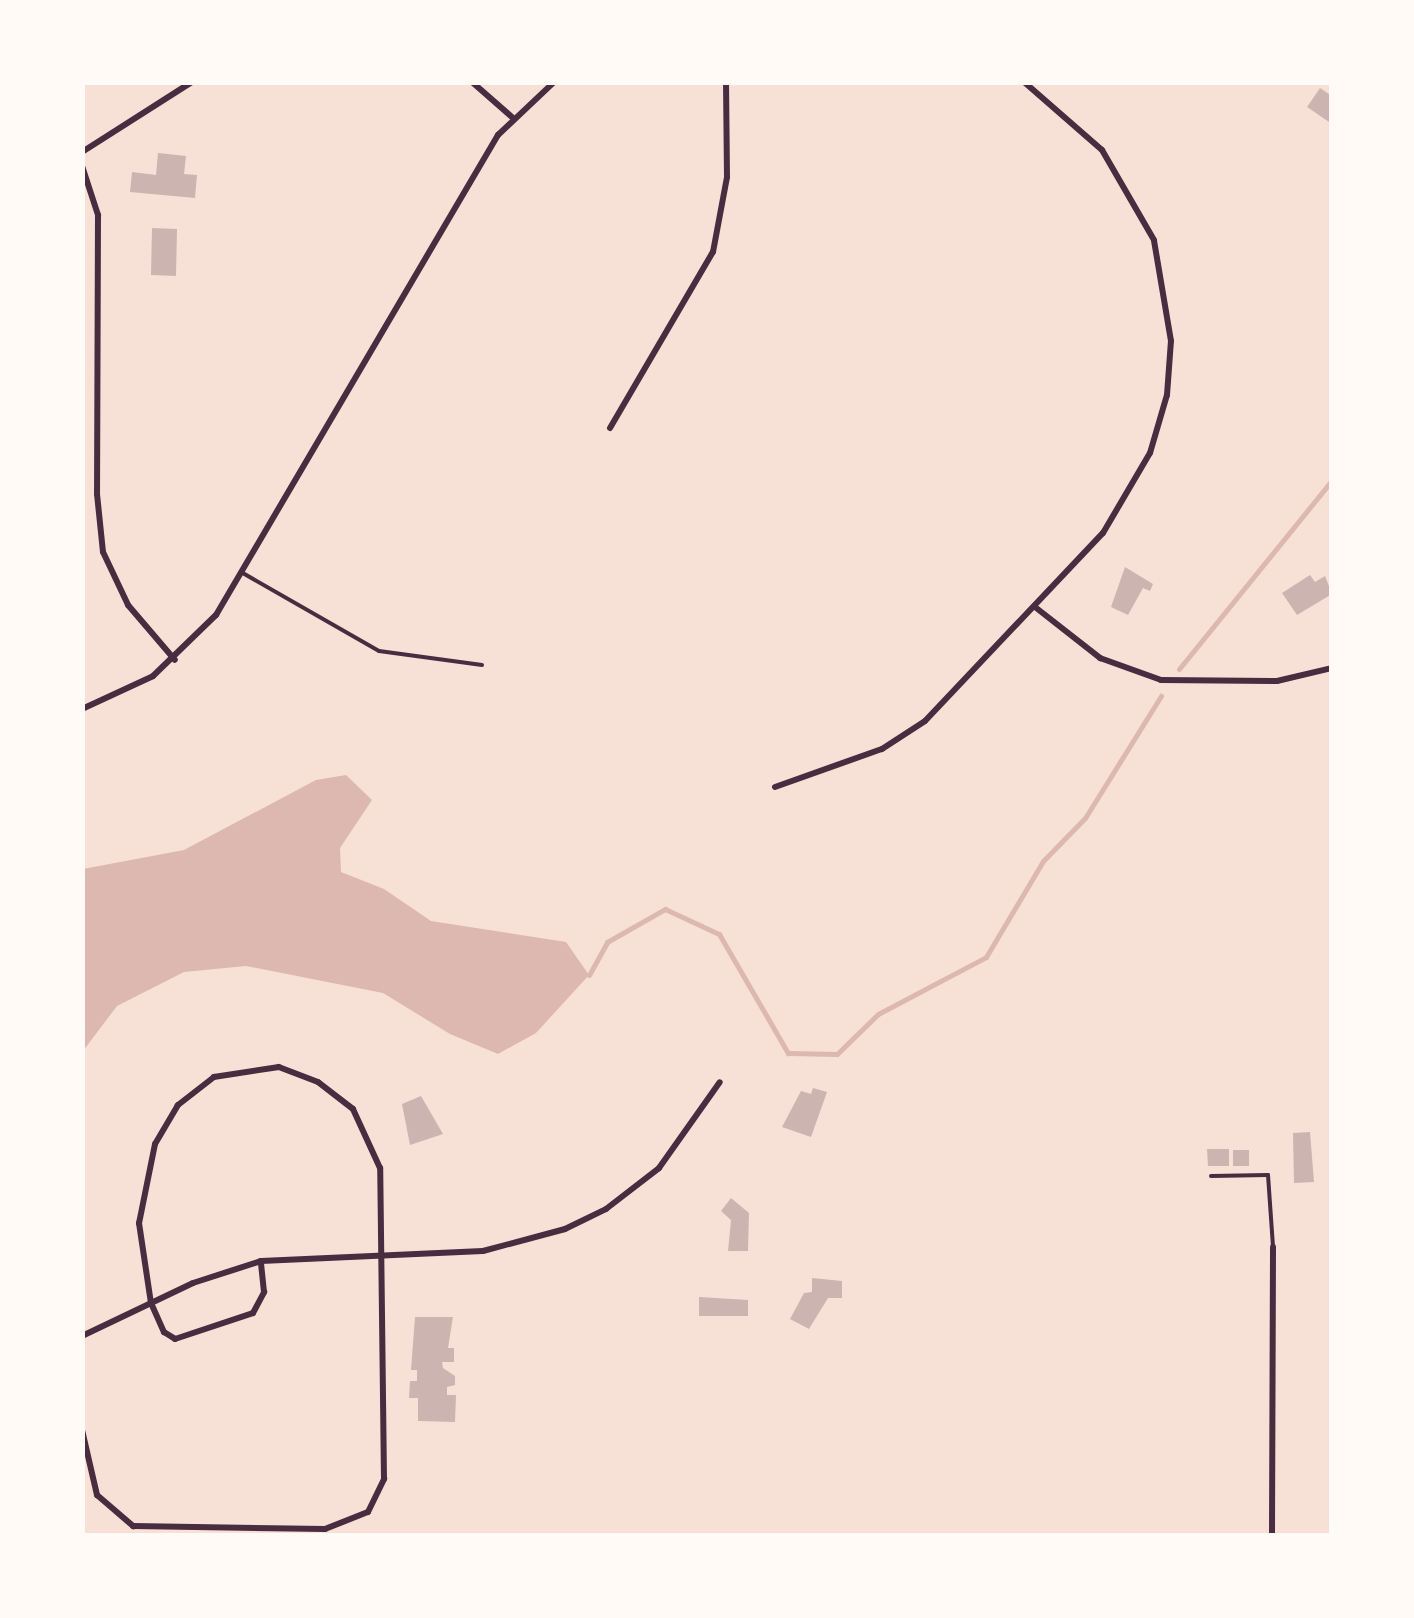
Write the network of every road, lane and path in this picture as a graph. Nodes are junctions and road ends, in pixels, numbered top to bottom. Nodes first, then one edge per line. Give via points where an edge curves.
1 (192, 82) edge
2 (472, 82) edge
3 (554, 82) edge
4 (726, 82) edge
5 (1024, 82) edge
6 (512, 117) junction
7 (82, 152) edge
8 (82, 166) edge
9 (610, 428) dead end
10 (241, 572) junction
11 (1035, 607) junction
12 (175, 660) junction
13 (482, 664) dead end
14 (1332, 668) edge
15 (82, 710) edge
16 (775, 787) dead end
17 (720, 1082) dead end
18 (1210, 1176) dead end
19 (1273, 1247) joint
20 (384, 1253) junction
21 (262, 1261) junction
22 (151, 1303) junction
23 (82, 1336) edge
24 (82, 1430) edge
25 (1272, 1536) edge

1 - 7 street
2 - 6 street
3 - 6 street
4 - 9 street via 727,177 713,252
5 - 11 street via 1078,124 1139,207 1164,274 1171,341 1167,395 1138,480 1103,532
6 - 10 street
8 - 12 street via 99,236 96,494 103,552 128,605
10 - 12 street via 216,615
10 - 13 lane via 380,651
11 - 14 street via 1100,658 1161,680 1277,681
11 - 16 street via 925,721 882,749
12 - 15 street via 130,690
17 - 20 street via 659,1168 606,1209 506,1248
18 - 19 lane via 1268,1175
19 - 25 street
20 - 21 street
20 - 22 street via 380,1168 353,1109 300,1072 238,1070 194,1089 155,1144 138,1239
20 - 24 street via 384,1479 380,1496 360,1518 325,1529 133,1526 97,1495
21 - 22 street
21 - 22 street via 259,1308 190,1340 164,1332
22 - 23 street

